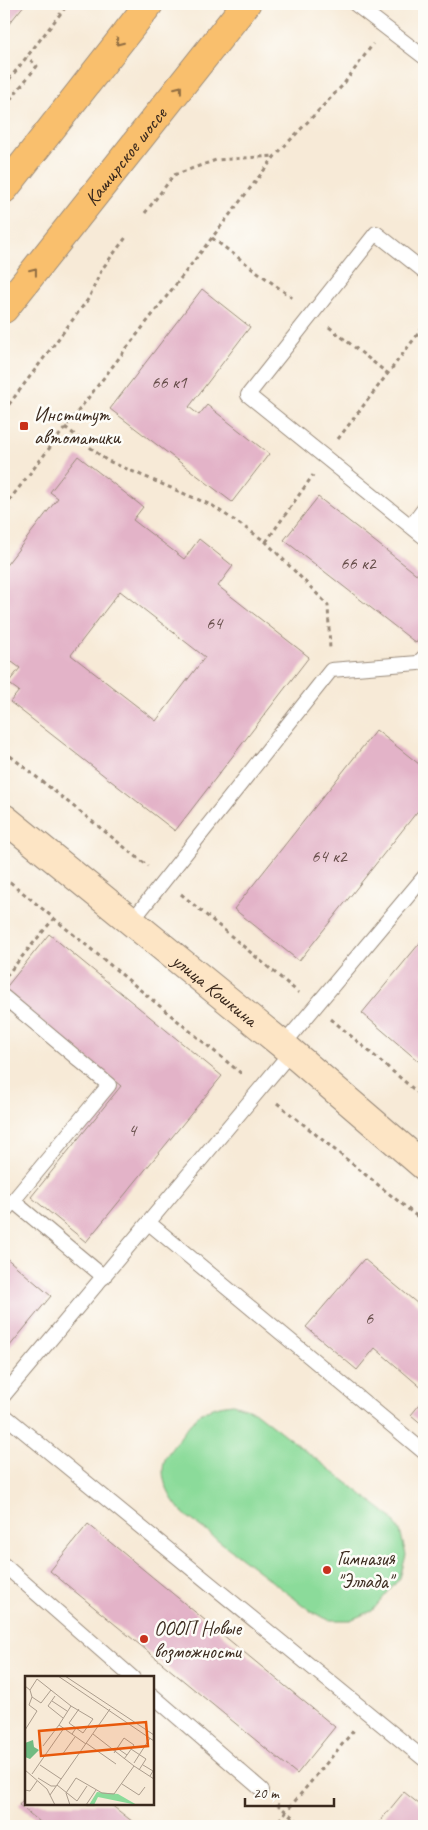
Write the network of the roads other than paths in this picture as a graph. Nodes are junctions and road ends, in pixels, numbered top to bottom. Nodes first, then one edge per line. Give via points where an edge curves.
1 (149, 4) edge
2 (246, 4) edge
3 (355, 4) edge
4 (424, 56) edge
5 (4, 189) edge
6 (424, 271) edge
7 (4, 309) edge
8 (424, 509) edge
9 (411, 526) junction
10 (424, 537) edge
11 (424, 657) edge
12 (4, 818) edge
13 (424, 877) edge
14 (132, 921) junction
15 (4, 997) edge
16 (287, 1049) junction
17 (424, 1166) edge
18 (8, 1207) edge
19 (149, 1223) junction
20 (104, 1277) junction
21 (4, 1394) edge
22 (4, 1415) edge
23 (424, 1452) edge
24 (4, 1565) edge
25 (131, 1676) edge
26 (154, 1697) edge
27 (424, 1759) edge
28 (262, 1790) dead end

1 -> 5 main road
7 -> 2 main road, Каширское шоссе
3 - 4 lane
6 - 9 lane via 376,233 248,395
8 - 9 lane
9 - 10 lane
11 - 14 lane via 418,663 331,670
12 - 14 main road, улица Кошкина
13 - 16 lane via 315,1006
14 - 16 main road, улица Кошкина
15 - 18 lane via 109,1085
16 - 17 main road, улица Кошкина
16 - 19 lane via 261,1090
18 - 20 lane
19 - 20 lane
19 - 23 lane
20 - 21 lane
22 - 27 lane
24 - 25 lane
26 - 28 lane

